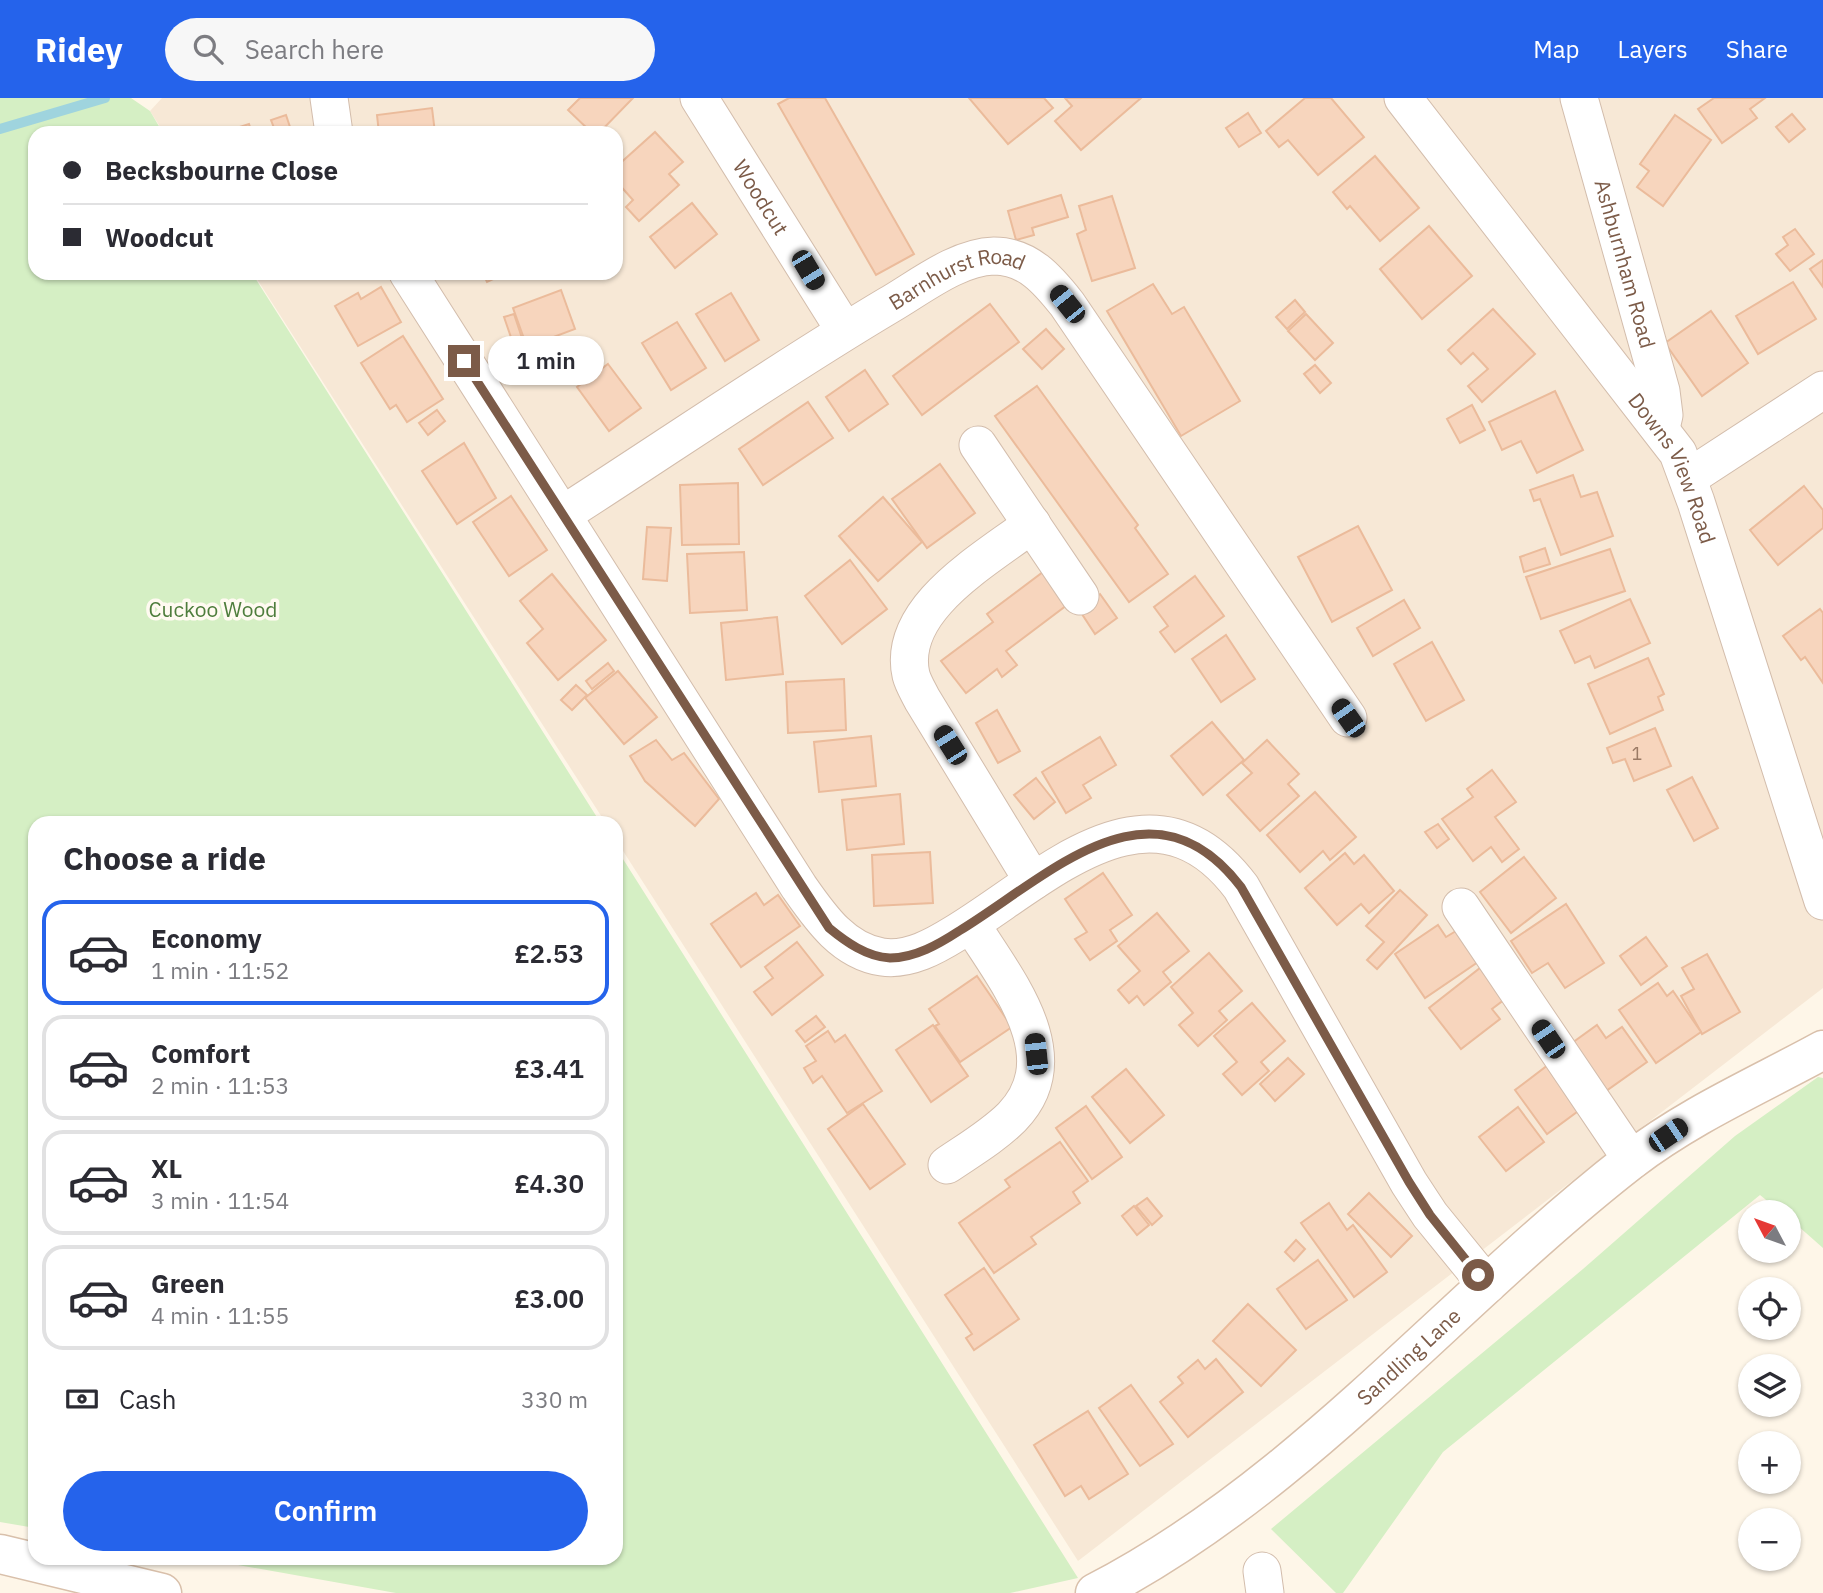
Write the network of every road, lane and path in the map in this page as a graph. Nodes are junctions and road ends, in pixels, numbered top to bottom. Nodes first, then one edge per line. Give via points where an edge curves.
1 (329, 98) edge
2 (699, 98) edge
3 (1404, 98) edge
4 (1583, 99) edge
5 (333, 126) edge
6 (412, 280) edge
7 (845, 331) junction
8 (1823, 390) edge
9 (1661, 428) junction
10 (978, 445) dead end
11 (1688, 478) junction
12 (562, 515) junction
13 (1032, 524) junction
14 (1080, 596) dead end
15 (1348, 718) dead end
16 (1033, 881) junction
17 (1823, 901) edge
18 (1461, 907) dead end
19 (971, 924) junction
20 (1823, 1050) edge
21 (1632, 1160) junction
22 (947, 1165) dead end
23 (1488, 1286) junction
24 (0, 1554) edge
25 (28, 1561) edge
26 (46, 1565) edge
27 (162, 1593) edge
28 (1095, 1593) edge

1 - 5 street
2 - 7 street, Woodcut
3 - 9 street, Downs View Road
4 - 9 street, Ashburnham Road via 1661,391
6 - 12 street
7 - 12 street, Barnhurst Road
7 - 15 street, Barnhurst Road via 953,268 980,258 1010,258 1038,271 1121,381
8 - 11 street
9 - 11 street, Downs View Road
10 - 13 street
11 - 17 street, Downs View Road
12 - 19 street via 829,928 868,953 894,958 921,951
13 - 14 street
13 - 16 street via 942,593 916,628 910,652 911,674 922,699
16 - 19 street
16 - 23 street via 1102,842 1136,833 1175,838 1221,863 1241,887 1409,1182
18 - 21 street
19 - 22 street via 1027,1018 1036,1065 1032,1085 1013,1115
20 - 21 street, Sandling Lane via 1704,1110
21 - 23 street, Sandling Lane
23 - 28 street, Sandling Lane via 1273,1475 1154,1559
24 - 25 street
26 - 27 street

